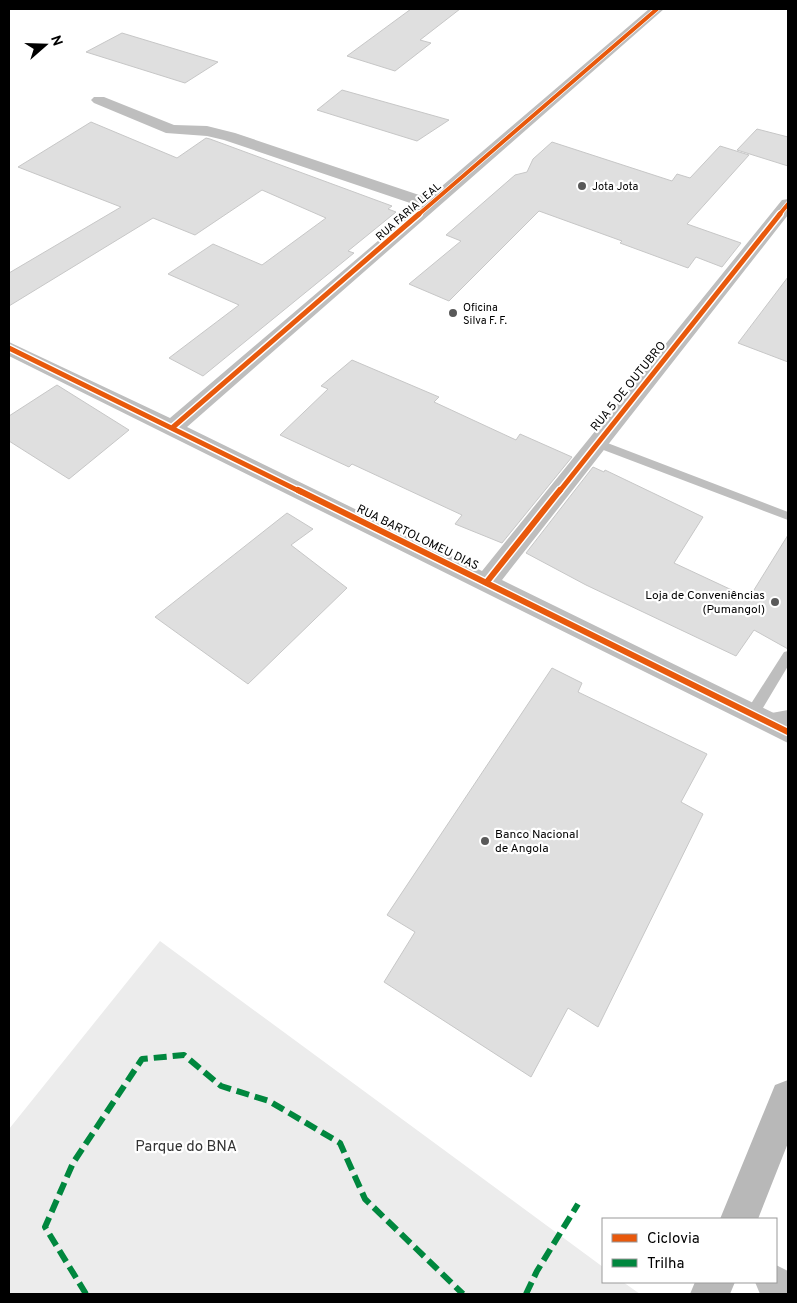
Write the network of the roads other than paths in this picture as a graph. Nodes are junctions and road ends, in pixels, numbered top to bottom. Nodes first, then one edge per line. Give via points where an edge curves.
1 (657, 9) edge
2 (100, 100) dead end
3 (430, 204) junction
4 (788, 204) edge
5 (9, 348) edge
6 (172, 428) junction
7 (597, 443) junction
8 (788, 516) edge
9 (486, 583) junction
10 (788, 656) edge
11 (788, 715) edge
12 (757, 717) junction
13 (788, 732) edge
14 (788, 1098) edge
15 (739, 1218) edge
16 (774, 1283) edge
17 (788, 1292) edge

1 - 3 street, RUA FARIA LEAL
2 - 3 street via 172,130 207,131 229,136
3 - 6 street, RUA FARIA LEAL
4 - 7 street, RUA 5 DE OUTUBRO
5 - 6 street, RUA BARTOLOMEU DIAS
6 - 9 street, RUA BARTOLOMEU DIAS
7 - 8 lane
7 - 9 street, RUA 5 DE OUTUBRO
9 - 12 street, RUA BARTOLOMEU DIAS
10 - 12 lane
11 - 12 lane
12 - 13 street, RUA BARTOLOMEU DIAS
14 - 15 main road
16 - 17 street

